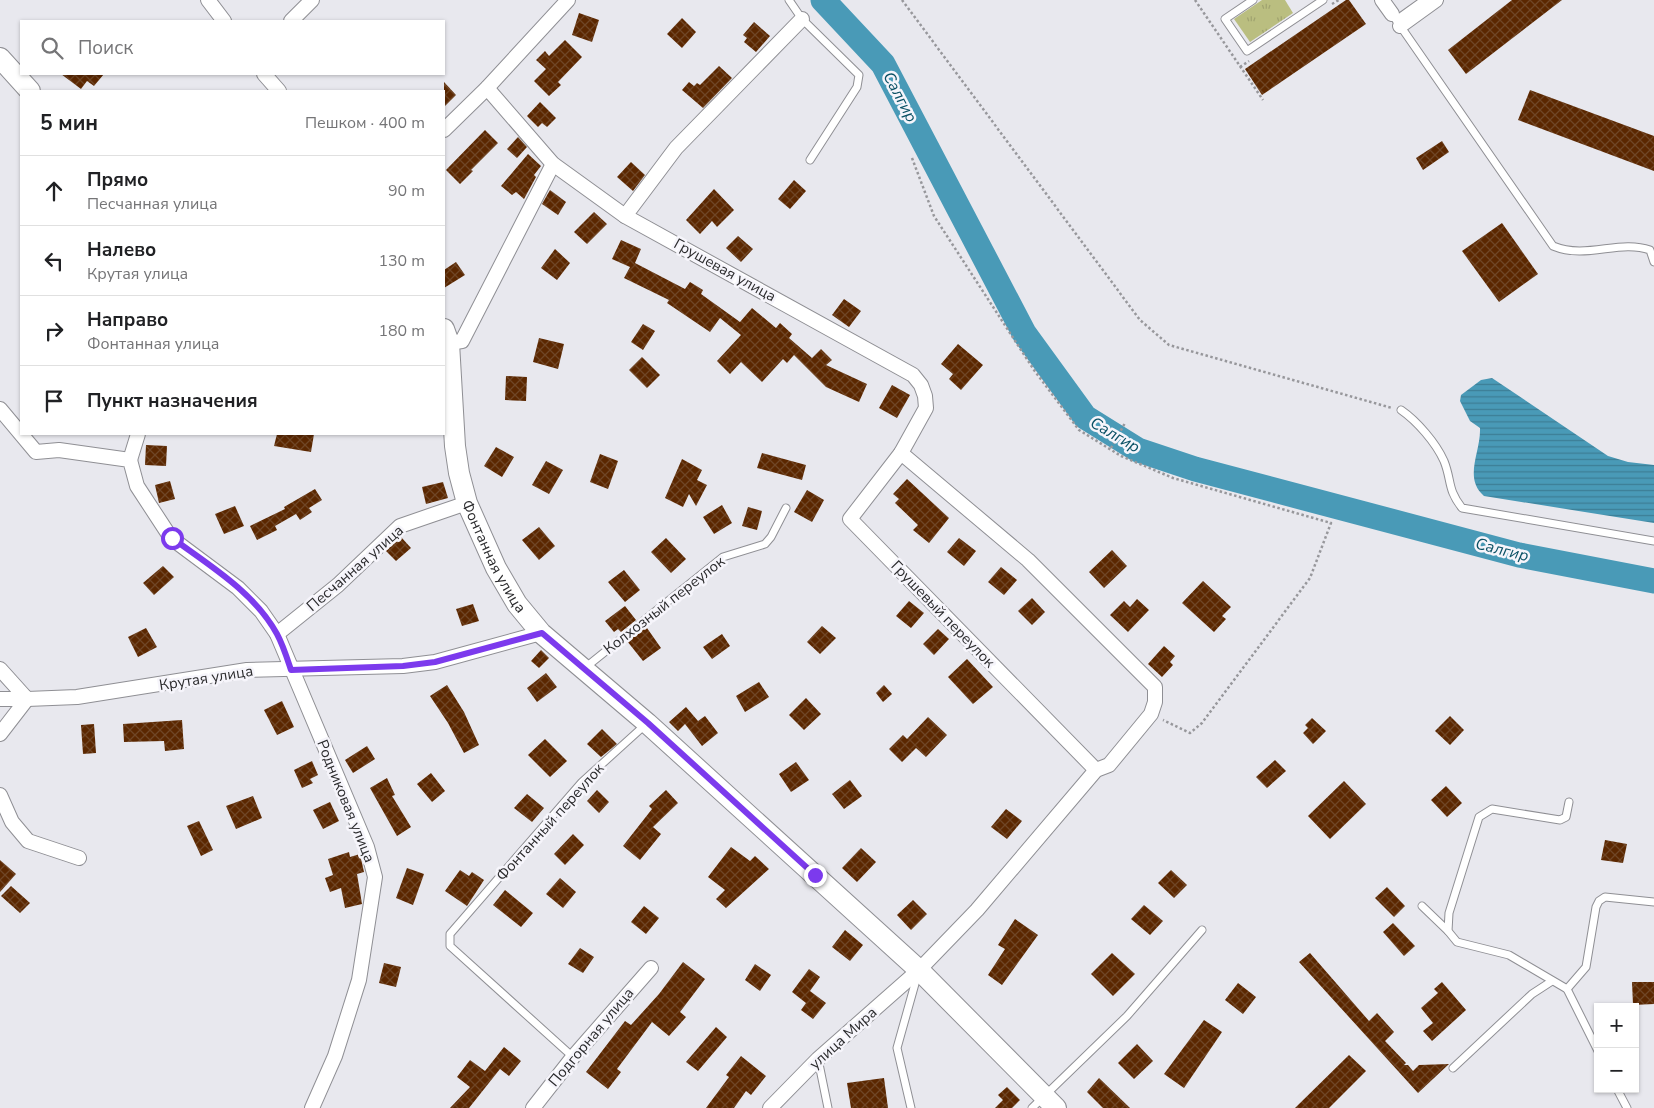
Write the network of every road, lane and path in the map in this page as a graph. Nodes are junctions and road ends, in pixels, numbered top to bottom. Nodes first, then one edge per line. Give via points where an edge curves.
1 (208, 0) edge
2 (312, 0) edge
3 (568, 0) edge
4 (789, 0) edge
5 (902, 0) edge
6 (1195, 0) edge
7 (1253, 0) edge
8 (1323, 0) edge
9 (1382, 0) edge
10 (1424, 0) edge
11 (1436, 0) edge
12 (802, 19) junction
13 (223, 20) edge
14 (292, 20) edge
15 (1396, 20) junction
16 (0, 58) edge
17 (265, 75) edge
18 (487, 88) junction
19 (29, 90) edge
20 (278, 90) edge
21 (1262, 100) dead end
22 (445, 129) edge
23 (912, 158) dead end
24 (810, 160) dead end
25 (552, 164) junction
26 (625, 216) junction
27 (1654, 262) edge
28 (446, 336) edge
29 (0, 409) edge
30 (1401, 410) joint
31 (1125, 423) dead end
32 (20, 433) edge
33 (22, 435) edge
34 (138, 435) edge
35 (1111, 448) dead end
36 (902, 453) junction
37 (130, 460) junction
38 (467, 503) junction
39 (786, 508) dead end
40 (1654, 541) edge
41 (542, 633) junction
42 (277, 634) junction
43 (585, 668) junction
44 (0, 669) edge
45 (291, 670) junction
46 (0, 699) edge
47 (27, 699) junction
48 (1151, 714) junction
49 (648, 723) junction
50 (0, 734) edge
51 (1096, 770) junction
52 (0, 795) edge
53 (1569, 802) dead end
54 (79, 858) dead end
55 (1654, 902) edge
56 (1422, 906) dead end
57 (1202, 930) dead end
58 (1448, 931) junction
59 (650, 968) dead end
60 (919, 970) junction
61 (1552, 981) junction
62 (1566, 989) junction
63 (1596, 1048) edge
64 (573, 1057) junction
65 (818, 1059) junction
66 (1453, 1068) dead end
67 (1619, 1093) edge
68 (1044, 1104) edge
69 (312, 1108) edge
70 (533, 1108) edge
71 (770, 1108) edge
72 (828, 1108) edge
73 (911, 1108) edge
74 (1627, 1108) edge

1 - 13 street
2 - 14 street
3 - 18 street
4 - 12 lane
5 - 30 path via 1140,320 1169,344
6 - 21 path
7 - 8 lane via 1225,19 1247,51
9 - 15 street
10 - 15 lane
11 - 15 street
12 - 24 lane via 859,75 857,87
12 - 26 street via 676,148
15 - 27 lane via 1553,246 1567,252 1582,253 1639,246 1650,250
16 - 19 main road
17 - 20 street
18 - 22 street
18 - 25 street, Грушевая улица
23 - 48 path via 934,216 1034,370 1079,430 1121,456 1173,478 1331,523 1310,578 1202,723 1190,733
25 - 26 street, Грушевая улица
25 - 28 street via 462,341
26 - 36 street, Грушевая улица via 913,375 921,385 926,408
28 - 38 main road, Фонтанная улица via 455,446
29 - 32 street
30 - 40 lane via 1416,420 1444,460 1452,495 1462,508
31 - 35 path
33 - 37 street via 36,452 59,450
34 - 37 street
36 - 48 street via 1028,560 1155,687
36 - 51 street, Грушевый переулок via 850,519
37 - 42 street via 137,486 172,538 238,588 261,611
38 - 41 main road, Фонтанная улица via 496,568 517,604
38 - 42 street, Песчанная улица via 400,526 338,585
39 - 43 lane, Колхозный переулок via 765,544 723,557
41 - 43 main road, Фонтанная улица
41 - 45 street, Крутая улица via 427,663
42 - 45 street
43 - 49 main road, Фонтанная улица
44 - 47 street
45 - 47 street, Крутая улица via 247,670 77,697
45 - 69 street, Родниковая улица via 367,847 375,877 359,980 336,1056
46 - 47 street, Крутая улица
47 - 50 street
48 - 51 street, улица Мира via 1109,765
49 - 60 main road, Фонтанная улица
49 - 64 lane, Фонтанный переулок via 582,782 450,934 450,946
51 - 60 street, улица Мира via 977,910
52 - 54 street via 12,822 28,841
53 - 58 lane via 1566,818 1560,820 1492,809 1479,817 1450,913
55 - 62 lane via 1605,897 1599,901 1586,968
56 - 58 lane
57 - 68 lane
58 - 61 lane via 1457,942 1509,955
59 - 64 street, Подгорная улица
60 - 65 street, улица Мира
60 - 68 main road, Фонтанная улица
60 - 73 lane via 897,1048
61 - 62 lane
61 - 66 lane via 1532,994
62 - 63 lane
64 - 70 street, Подгорная улица
65 - 71 street, улица Мира
65 - 72 lane
67 - 74 lane

